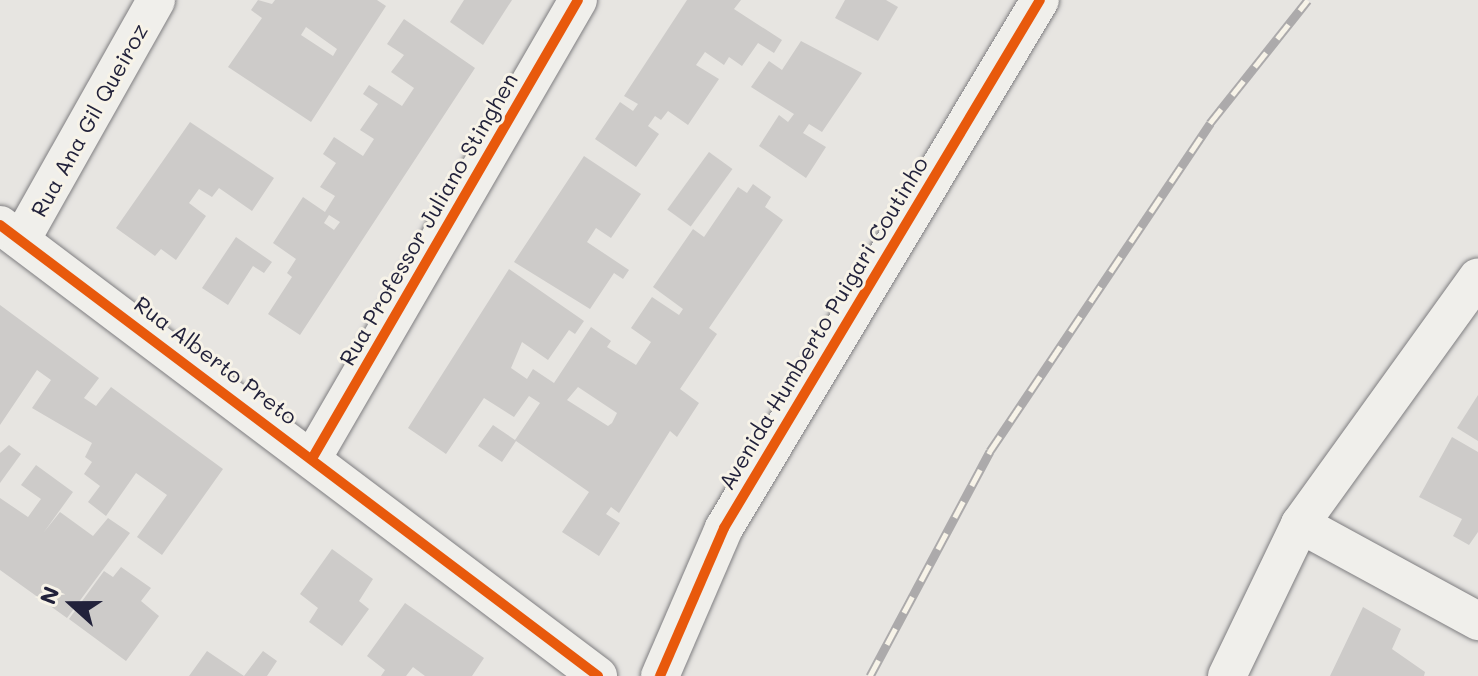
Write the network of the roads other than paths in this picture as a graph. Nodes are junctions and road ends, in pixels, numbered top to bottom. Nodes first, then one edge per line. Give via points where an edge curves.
1 (156, 0) edge
2 (578, 0) edge
3 (1040, 0) edge
4 (10, 232) edge
5 (1478, 277) edge
6 (313, 457) junction
7 (1300, 524) junction
8 (1478, 621) edge
9 (598, 676) edge
10 (660, 676) edge
11 (1227, 676) edge

1 - 4 street, Rua Ana Gil Queiroz
2 - 6 street, Rua Professor Juliano Stinghen
3 - 10 street, Avenida Humberto Puigari Coutinho via 724,528
4 - 6 street, Rua Alberto Preto
5 - 7 street
6 - 9 street, Rua Alberto Preto
7 - 8 street
7 - 11 street

